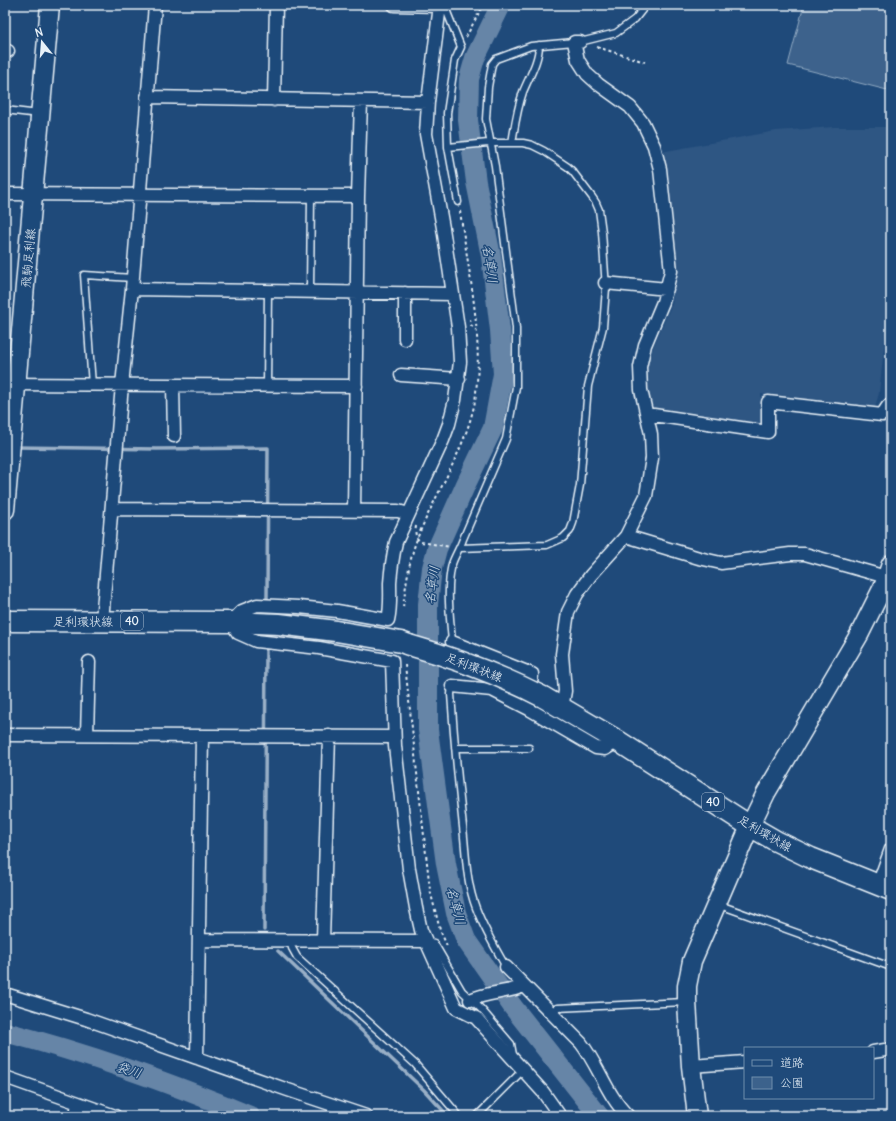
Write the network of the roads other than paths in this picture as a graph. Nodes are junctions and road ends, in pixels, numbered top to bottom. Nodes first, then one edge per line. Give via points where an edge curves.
1 (50, 5) edge
2 (155, 5) edge
3 (276, 5) edge
4 (394, 5) edge
5 (440, 5) edge
6 (646, 5) edge
7 (577, 42) junction
8 (539, 45) junction
9 (147, 97) junction
10 (274, 100) junction
11 (361, 101) junction
12 (428, 102) junction
13 (5, 110) edge
14 (40, 114) junction
15 (490, 143) junction
16 (512, 143) junction
17 (448, 148) junction
18 (5, 194) edge
19 (33, 194) junction
20 (139, 194) junction
21 (311, 196) junction
22 (358, 196) junction
23 (458, 202) dead end
24 (606, 283) junction
25 (132, 284) junction
26 (667, 289) junction
27 (268, 291) junction
28 (310, 291) junction
29 (357, 292) junction
30 (405, 293) junction
31 (452, 294) junction
32 (406, 339) dead end
33 (401, 375) dead end
34 (458, 379) junction
35 (11, 384) edge
36 (92, 385) junction
37 (122, 385) junction
38 (174, 385) junction
39 (267, 386) junction
40 (356, 386) junction
41 (891, 407) edge
42 (647, 414) junction
43 (174, 436) dead end
44 (112, 509) junction
45 (5, 510) edge
46 (354, 510) junction
47 (408, 514) junction
48 (626, 536) junction
49 (457, 548) junction
50 (888, 578) edge
51 (5, 621) edge
52 (102, 621) junction
53 (231, 622) junction
54 (452, 642) joint
55 (89, 662) dead end
56 (452, 686) joint
57 (536, 703) junction
58 (562, 708) junction
59 (5, 735) edge
60 (87, 735) junction
61 (202, 736) junction
62 (329, 736) junction
63 (394, 737) junction
64 (618, 741) junction
65 (455, 748) junction
66 (529, 748) dead end
67 (750, 826) junction
68 (891, 849) edge
69 (885, 888) edge
70 (716, 903) junction
71 (199, 940) junction
72 (290, 940) junction
73 (323, 940) junction
74 (425, 941) junction
75 (506, 967) joint
76 (891, 967) edge
77 (521, 988) junction
78 (5, 994) edge
79 (474, 998) junction
80 (686, 1002) junction
81 (549, 1012) junction
82 (891, 1049) edge
83 (874, 1052) edge
84 (197, 1058) junction
85 (513, 1059) junction
86 (744, 1062) edge
87 (691, 1066) junction
88 (523, 1070) junction
89 (5, 1077) edge
90 (78, 1103) junction
91 (76, 1116) edge
92 (115, 1116) edge
93 (366, 1116) edge
94 (460, 1116) edge
95 (477, 1116) edge
96 (560, 1116) edge
97 (628, 1116) edge
98 (697, 1116) edge

1 - 14 street, 飛駒足利線
2 - 9 street
3 - 10 street
4 - 5 street
5 - 12 street
5 - 17 lane via 447,12 461,47 455,60 446,113
6 - 7 lane via 635,19 616,33
7 - 8 lane
7 - 26 street via 578,60 587,74 630,107 643,123 654,146 660,169 671,271
8 - 15 lane via 500,57 492,64 486,103
8 - 16 lane via 539,53 516,114
9 - 10 street
9 - 20 street
10 - 11 street
11 - 12 street
11 - 22 street
12 - 31 street via 426,134
13 - 14 lane
14 - 19 street, 飛駒足利線
15 - 16 lane
15 - 17 lane
15 - 49 lane via 503,219 516,328 516,387 506,438
16 - 24 lane via 532,145 555,158 573,172 596,203 602,232
17 - 23 lane
18 - 19 street
19 - 20 street
19 - 35 street, 飛駒足利線
20 - 21 street
20 - 25 street
21 - 22 street
21 - 28 lane
22 - 29 street
24 - 26 street
24 - 49 lane via 603,327 588,386 580,485 570,531 563,538 547,545
25 - 27 street
25 - 36 lane via 84,275
25 - 37 street
26 - 42 street via 645,345 640,368 641,390
27 - 28 street
27 - 39 lane
28 - 29 street
29 - 30 street
29 - 40 street
30 - 31 street
30 - 32 street
31 - 34 street via 460,347
33 - 34 street
34 - 47 street via 449,424
35 - 36 street
35 - 45 street, 飛駒足利線
36 - 37 street
37 - 38 street
37 - 44 street
38 - 39 street
38 - 43 street
39 - 40 street
40 - 46 street
41 - 42 street via 888,406 882,415 768,402 768,432
42 - 48 street via 652,458 646,496
44 - 46 street
44 - 52 street
46 - 47 street via 398,510
47 - 53 street via 393,554 388,620 299,607 257,605 242,611
48 - 50 street via 721,563 805,554
48 - 58 street via 591,575 568,612 562,654 565,691
49 - 54 lane via 449,588
50 - 67 street via 859,636 766,792
51 - 52 main road, 足利環状線 / 40
52 - 53 main road, 足利環状線 / 40
53 - 57 main road, 足利環状線 / 40, bridge via 336,630 402,642 407,653 433,652 509,680
53 - 63 street via 238,633 256,641 319,648 392,661
54 - 57 street via 532,674
55 - 60 street
56 - 57 street via 492,690
56 - 65 lane
57 - 58 main road, 足利環状線 / 40
57 - 64 street via 596,748 606,749
58 - 64 main road, 足利環状線 / 40
59 - 60 street
60 - 61 street
61 - 62 street
61 - 71 street
62 - 63 street
62 - 73 street
63 - 74 street via 410,869
64 - 67 main road, 足利環状線 / 40
65 - 66 lane
65 - 75 lane via 471,891 483,925
67 - 69 main road, 足利環状線 / 40 via 792,849
67 - 70 street
68 - 69 street
70 - 76 lane
70 - 80 street via 692,961 686,986
71 - 72 street
71 - 84 street
72 - 73 street
72 - 94 lane via 297,957 415,1064
73 - 74 street
74 - 79 lane via 434,943 462,991
74 - 85 street via 456,1008 476,1018
75 - 77 street
77 - 79 street
77 - 81 street
78 - 84 street
79 - 85 lane via 511,1044
80 - 81 lane via 557,1008
80 - 87 street
81 - 97 street via 590,1054 613,1097
82 - 83 street
84 - 93 street
85 - 88 street
86 - 87 street
87 - 98 street
88 - 95 lane
88 - 96 street
89 - 90 street
90 - 91 street
90 - 92 street

